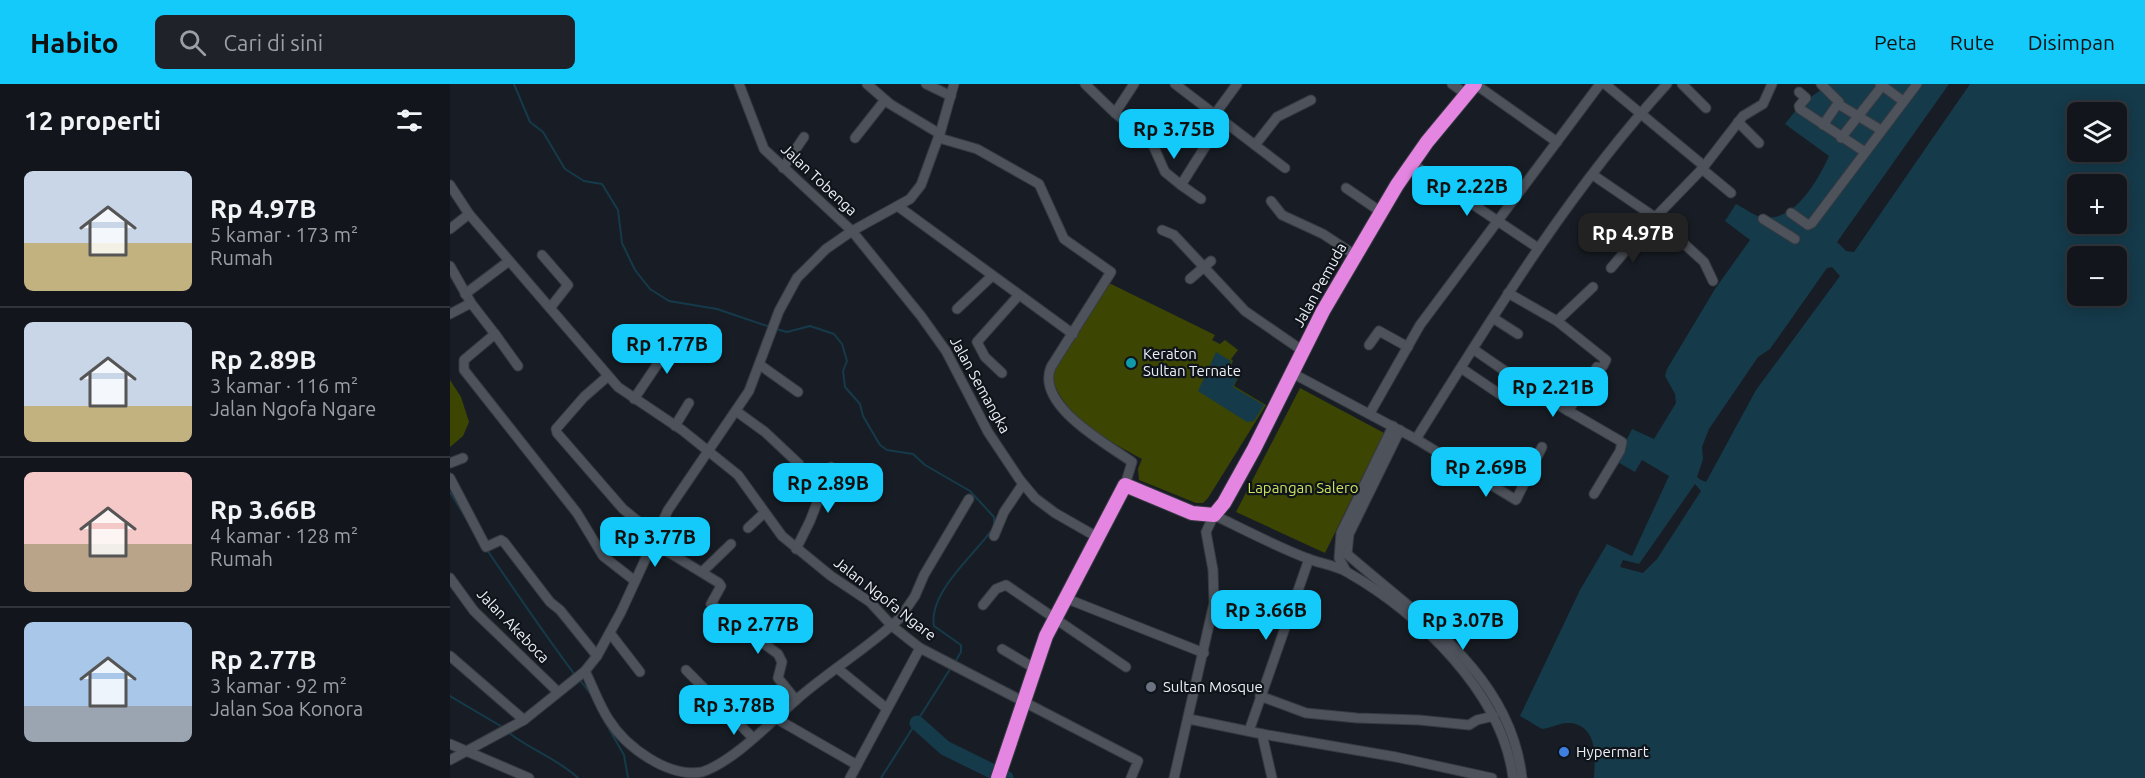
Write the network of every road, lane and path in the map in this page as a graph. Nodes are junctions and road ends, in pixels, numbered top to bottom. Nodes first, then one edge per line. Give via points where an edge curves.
1 (739, 84) edge
2 (867, 84) edge
3 (926, 84) edge
4 (954, 84) edge
5 (1085, 84) edge
6 (1134, 84) edge
7 (1175, 84) edge
8 (1236, 84) edge
9 (1452, 84) edge
10 (1600, 84) edge
11 (1605, 84) edge
12 (1667, 84) edge
13 (1682, 84) edge
14 (1772, 84) edge
15 (1821, 84) edge
16 (1917, 84) edge
17 (1881, 85) edge
18 (1472, 88) edge
19 (1799, 92) dead end
20 (951, 96) junction
21 (885, 100) junction
22 (1311, 100) dead end
23 (1903, 101) junction
24 (1838, 104) junction
25 (1706, 108) dead end
26 (1114, 113) junction
27 (1640, 114) junction
28 (1859, 115) junction
29 (1219, 117) junction
30 (1168, 118) dead end
31 (1738, 122) junction
32 (1823, 125) junction
33 (1881, 130) junction
34 (939, 136) junction
35 (804, 137) dead end
36 (855, 138) dead end
37 (1841, 138) junction
38 (1557, 142) junction
39 (1152, 143) junction
40 (1759, 143) dead end
41 (1256, 145) junction
42 (1865, 152) junction
43 (1411, 163) junction
44 (783, 168) junction
45 (1285, 168) dead end
46 (1703, 168) junction
47 (1593, 175) junction
48 (450, 185) edge
49 (1181, 185) junction
50 (1346, 188) dead end
51 (1731, 193) dead end
52 (1201, 199) dead end
53 (1272, 201) dead end
54 (899, 207) junction
55 (1381, 212) junction
56 (469, 214) junction
57 (1656, 218) junction
58 (1763, 219) dead end
59 (1498, 221) junction
60 (450, 229) edge
61 (1162, 230) dead end
62 (852, 231) junction
63 (1538, 248) junction
64 (542, 255) dead end
65 (1355, 255) junction
66 (509, 261) junction
67 (1211, 261) dead end
68 (450, 266) edge
69 (1203, 268) junction
70 (1611, 268) dead end
71 (992, 276) junction
72 (1190, 279) dead end
73 (1713, 281) dead end
74 (1593, 287) dead end
75 (1508, 293) junction
76 (465, 294) junction
77 (1019, 295) junction
78 (471, 303) junction
79 (550, 308) junction
80 (957, 309) dead end
81 (450, 314) edge
82 (1493, 318) junction
83 (1557, 321) junction
84 (495, 334) junction
85 (1073, 334) junction
86 (1518, 334) dead end
87 (677, 335) dead end
88 (1369, 345) dead end
89 (1407, 347) junction
90 (1473, 349) junction
91 (1303, 351) junction
92 (760, 365) junction
93 (518, 366) dead end
94 (1461, 368) junction
95 (1002, 372) dead end
96 (1292, 373) junction
97 (608, 376) junction
98 (798, 392) dead end
99 (1501, 395) dead end
100 (634, 399) junction
101 (689, 403) dead end
102 (736, 411) junction
103 (1568, 411) junction
104 (1370, 413) junction
105 (675, 426) junction
106 (1397, 428) junction
107 (1416, 439) junction
108 (1542, 447) dead end
109 (708, 451) junction
110 (463, 458) dead end
111 (450, 463) edge
112 (799, 464) dead end
113 (831, 467) dead end
114 (450, 478) edge
115 (1023, 484) junction
116 (1125, 485) junction
117 (1594, 494) dead end
118 (969, 499) dead end
119 (764, 513) junction
120 (1192, 513) junction
121 (1214, 515) junction
122 (748, 528) dead end
123 (1206, 532) junction
124 (994, 536) dead end
125 (1097, 537) junction
126 (654, 538) junction
127 (731, 544) dead end
128 (796, 549) junction
129 (1343, 556) junction
130 (1309, 559) junction
131 (1331, 565) junction
132 (1346, 571) junction
133 (702, 572) junction
134 (450, 578) edge
135 (635, 581) junction
136 (1065, 598) junction
137 (983, 606) dead end
138 (1055, 618) junction
139 (892, 626) junction
140 (610, 633) junction
141 (920, 648) junction
142 (1002, 649) dead end
143 (1204, 653) junction
144 (450, 656) edge
145 (597, 656) junction
146 (1126, 667) dead end
147 (837, 668) junction
148 (1034, 668) junction
149 (686, 670) dead end
150 (640, 672) dead end
151 (579, 675) junction
152 (558, 692) junction
153 (1260, 696) junction
154 (796, 700) junction
155 (1023, 700) junction
156 (886, 708) junction
157 (1506, 716) junction
158 (1496, 718) junction
159 (777, 719) junction
160 (1189, 719) junction
161 (520, 722) junction
162 (1249, 730) junction
163 (1262, 734) junction
164 (753, 738) junction
165 (450, 744) edge
166 (468, 752) junction
167 (450, 760) edge
168 (857, 765) junction
169 (998, 774) edge
170 (1479, 777) edge
171 (529, 778) edge
172 (850, 778) edge
173 (1131, 778) edge
174 (1174, 778) edge
175 (1272, 778) edge
176 (1491, 778) edge
177 (1513, 778) edge
178 (1522, 778) edge

1 - 44 street, Jalan Tobenga via 764,149
2 - 21 street
3 - 20 street
4 - 20 street
5 - 26 street
6 - 26 street
7 - 29 street
8 - 29 street
9 - 18 street
10 - 38 street
11 - 27 street
12 - 27 street
13 - 25 street
14 - 31 street via 1763,104
15 - 24 street via 1839,100
16 - 23 street
17 - 23 street
17 - 28 street
18 - 38 street
18 - 43 highway, Jalan Pemuda
19 - 32 street via 1806,98 1799,107
20 - 34 street
21 - 34 street
21 - 36 street
22 - 41 street via 1277,117
23 - 33 street
24 - 28 street
24 - 32 street
26 - 39 street
27 - 46 street
27 - 47 street
28 - 33 street
28 - 37 street
29 - 41 street
29 - 49 street
30 - 39 street
31 - 40 street
31 - 46 street
32 - 37 street
33 - 42 street
34 - 54 street via 921,186
34 - 85 street via 977,149 1035,181 1042,188 1064,239 1111,272
35 - 44 street
37 - 42 street
38 - 59 street
39 - 49 street via 1165,172
41 - 45 street
42 - 58 street via 1812,224 1795,216 1791,237
43 - 55 highway, Jalan Pemuda
43 - 59 street
44 - 62 street, Jalan Tobenga
46 - 51 street
46 - 57 street
47 - 57 street
47 - 63 street
48 - 56 street, Jalan Ngofa Ngare
49 - 52 street
50 - 55 street
53 - 65 street via 1282,215 1323,234
54 - 62 street
54 - 71 street
55 - 65 highway, Jalan Pemuda
56 - 60 street
56 - 66 street, Jalan Ngofa Ngare
57 - 70 street
57 - 73 street via 1704,262
59 - 63 street
59 - 89 street
61 - 69 street via 1174,235
62 - 92 street via 826,249 797,278
62 - 115 street, Jalan Semangka via 946,351 988,432
63 - 75 street
64 - 79 street via 568,285
65 - 91 highway, Jalan Pemuda
66 - 76 street
66 - 79 street, Jalan Ngofa Ngare
67 - 69 street
68 - 76 street
69 - 72 street
69 - 91 street via 1245,311
71 - 77 street
71 - 80 street
74 - 83 street
75 - 82 street
75 - 83 street
76 - 78 street
77 - 85 street
77 - 95 street via 977,342 985,357
78 - 81 street
78 - 84 street
79 - 97 street, Jalan Ngofa Ngare
82 - 86 street
82 - 90 street
83 - 103 street via 1606,360
84 - 93 street
84 - 135 street via 467,357 462,364 464,370 577,513 603,556
85 - 116 street via 1048,375 1051,390 1078,424 1132,462
87 - 100 street
88 - 89 street via 1379,331
89 - 104 street
90 - 94 street
90 - 103 street
91 - 96 highway, Jalan Pemuda
92 - 98 street
92 - 102 street
94 - 99 street
94 - 107 street
96 - 104 street
96 - 121 highway, Jalan Pemuda
97 - 100 street, Jalan Ngofa Ngare
97 - 126 street via 560,423 557,433 623,509
100 - 105 street, Jalan Ngofa Ngare
101 - 105 street
102 - 109 street
102 - 112 street
103 - 117 street via 1622,442
104 - 106 street
105 - 109 street, Jalan Ngofa Ngare
106 - 107 street
106 - 129 street via 1349,534
107 - 108 street via 1516,500
109 - 119 street, Jalan Ngofa Ngare via 738,475
109 - 126 street
110 - 111 street
113 - 128 street
114 - 145 street via 486,547 504,542
115 - 124 street
115 - 125 street, Jalan Semangka via 1035,498
116 - 120 highway
116 - 125 highway
118 - 139 street via 915,596
119 - 122 street
119 - 128 street, Jalan Ngofa Ngare
120 - 121 highway
120 - 123 street
121 - 123 street
121 - 130 street
123 - 143 street via 1215,584
125 - 136 highway
126 - 133 street
126 - 135 street
127 - 133 street
128 - 139 street, Jalan Ngofa Ngare via 870,602
129 - 131 street
129 - 132 street
129 - 157 street via 1463,656 1492,691
130 - 131 street
130 - 153 street
131 - 132 street
132 - 158 street via 1388,599 1436,642 1481,693
133 - 154 street via 720,585 712,605 778,654 782,662 778,678
134 - 152 street, Jalan Akeboca via 474,611
135 - 140 street
136 - 138 highway
136 - 143 street
137 - 138 street via 996,589 1006,585
138 - 146 street
138 - 148 highway
139 - 141 street, Jalan Ngofa Ngare
139 - 147 street
140 - 145 street
140 - 150 street
141 - 155 street, Jalan Ngofa Ngare
141 - 156 street
142 - 148 street
143 - 160 street
144 - 161 street
145 - 151 street
147 - 154 street
147 - 156 street
148 - 155 highway
149 - 164 street
151 - 152 street
151 - 164 street via 615,729 650,761 669,772 704,771
152 - 161 street
153 - 158 street via 1306,713 1357,718 1461,725
153 - 162 street
154 - 159 street
155 - 169 highway
155 - 173 street via 1138,761
156 - 168 street
157 - 158 street
157 - 178 street
158 - 177 street via 1511,758
159 - 164 street
159 - 168 street
160 - 162 street
160 - 174 street
161 - 166 street
162 - 163 street
163 - 170 street via 1396,757
163 - 175 street
165 - 166 street
166 - 167 street
166 - 171 street
168 - 172 street
170 - 176 street

